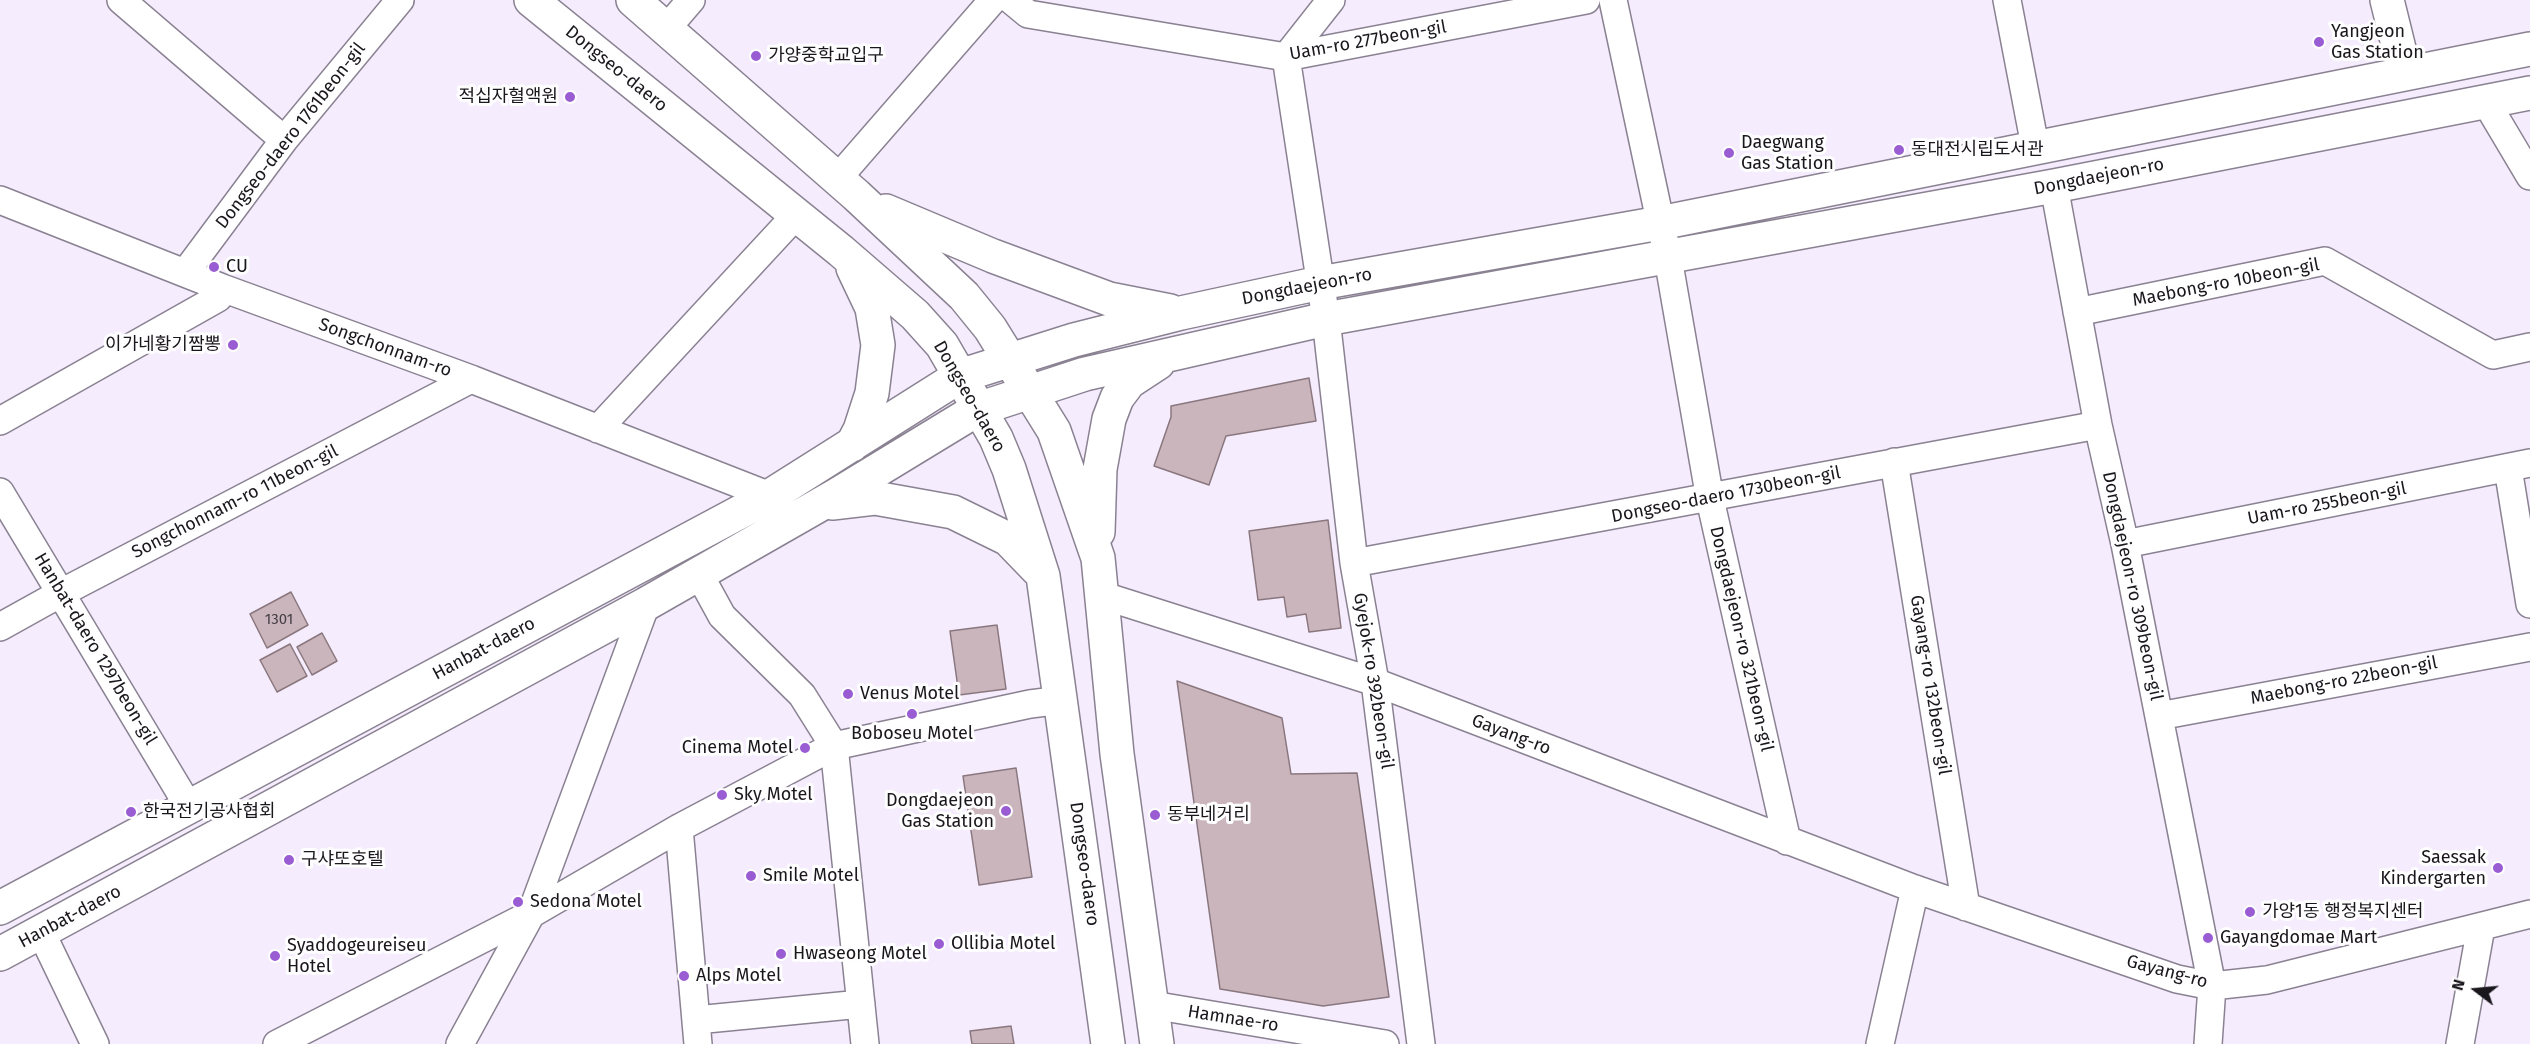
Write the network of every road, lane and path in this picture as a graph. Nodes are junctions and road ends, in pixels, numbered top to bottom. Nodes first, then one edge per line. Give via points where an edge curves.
1 (121, 0) edge
2 (400, 0) edge
3 (531, 0) edge
4 (633, 0) edge
5 (691, 0) edge
6 (993, 0) edge
7 (1331, 0) edge
8 (1613, 0) edge
9 (2007, 0) edge
10 (2387, 0) edge
11 (1571, 1) edge
12 (1019, 7) edge
13 (667, 28) junction
14 (2530, 49) edge
15 (1286, 57) junction
16 (2405, 73) junction
17 (2530, 93) edge
18 (2486, 102) junction
19 (284, 140) junction
20 (2035, 147) junction
21 (2530, 176) edge
22 (2054, 186) junction
23 (847, 187) junction
24 (0, 200) edge
25 (796, 214) junction
26 (1660, 224) junction
27 (841, 252) junction
28 (1668, 258) junction
29 (185, 273) junction
30 (1320, 282) junction
31 (225, 289) junction
32 (2078, 312) junction
33 (1181, 313) junction
34 (1326, 319) junction
35 (2530, 347) edge
36 (1187, 349) junction
37 (1011, 360) junction
38 (960, 376) junction
39 (471, 380) junction
40 (1031, 392) junction
41 (978, 410) junction
42 (0, 420) edge
43 (2098, 425) junction
44 (598, 429) junction
45 (852, 445) junction
46 (1894, 462) junction
47 (2519, 465) edge
48 (0, 492) edge
49 (770, 496) junction
50 (1710, 499) junction
51 (815, 507) junction
52 (2125, 544) junction
53 (1098, 558) junction
54 (1354, 563) junction
55 (699, 574) junction
56 (1043, 576) junction
57 (61, 593) junction
58 (1101, 595) junction
59 (645, 604) junction
60 (2530, 604) edge
61 (0, 627) edge
62 (2530, 646) edge
63 (1375, 682) junction
64 (1062, 700) junction
65 (2158, 716) junction
66 (834, 746) junction
67 (189, 807) junction
68 (679, 828) junction
69 (1787, 841) junction
70 (1915, 889) junction
71 (1966, 907) junction
72 (0, 908) edge
73 (531, 914) junction
74 (2530, 914) edge
75 (2481, 927) junction
76 (42, 932) junction
77 (0, 954) edge
78 (2212, 986) junction
79 (861, 1004) junction
80 (1152, 1005) junction
81 (697, 1032) edge
82 (95, 1044) edge
83 (276, 1044) edge
84 (460, 1044) edge
85 (866, 1044) edge
86 (1108, 1044) edge
87 (1157, 1044) edge
88 (1385, 1044) edge
89 (1421, 1044) edge
90 (1880, 1044) edge
91 (2208, 1044) edge
92 (2460, 1044) edge

1 - 19 street
2 - 19 street, Dongseo-daero 1761beon-gil
3 - 25 main road, Dongseo-daero
4 - 13 main road
5 - 13 street
6 - 23 street
7 - 15 street
8 - 26 street
9 - 20 street
10 - 16 main road
11 - 15 street, Uam-ro 277beon-gil
12 - 15 street, Uam-ro 277beon-gil
13 - 23 main road
14 - 16 main road, Dongdaejeon-ro
15 - 30 street, Gyejok-ro 392beon-gil
16 - 20 main road, Dongdaejeon-ro
17 - 18 main road, Dongdaejeon-ro
18 - 21 street
18 - 22 main road, Dongdaejeon-ro
19 - 29 street, Dongseo-daero 1761beon-gil
20 - 26 main road, Dongdaejeon-ro
22 - 28 main road, Dongdaejeon-ro
22 - 32 street, Dongdaejeon-ro 309beon-gil
23 - 33 main road via 927,230 1046,276 1121,302
23 - 37 main road via 964,296
24 - 29 street, Songchonnam-ro
25 - 27 main road, Dongseo-daero
25 - 44 street
26 - 28 street
26 - 30 main road, Dongdaejeon-ro
27 - 38 main road, Dongseo-daero via 932,332
27 - 45 main road via 866,292 878,345 872,393
28 - 34 main road, Dongdaejeon-ro
28 - 50 street, Dongdaejeon-ro 321beon-gil
29 - 31 street, Songchonnam-ro
30 - 33 main road, Dongdaejeon-ro
30 - 34 street, Gyejok-ro 392beon-gil
31 - 39 street, Songchonnam-ro
31 - 42 street via 218,298
32 - 35 street, Maebong-ro 10beon-gil via 2325,261 2493,355
32 - 43 street, Dongdaejeon-ro 309beon-gil
33 - 37 main road, Dongdaejeon-ro
34 - 36 main road, Dongdaejeon-ro
34 - 54 street, Gyejok-ro 392beon-gil
36 - 40 main road, Dongdaejeon-ro via 1085,374
36 - 53 main road via 1138,374 1117,398 1103,443
37 - 38 main road, Dongdaejeon-ro
37 - 40 main road
38 - 41 main road, Dongseo-daero
38 - 45 main road, Hanbat-daero
39 - 44 street, Songchonnam-ro
39 - 57 street, Songchonnam-ro 11beon-gil
40 - 41 main road, Dongdaejeon-ro
40 - 53 main road via 1061,447
41 - 51 main road, Hanbat-daero
41 - 56 main road, Dongseo-daero via 1003,454
43 - 46 street, Dongseo-daero 1730beon-gil
43 - 52 street, Dongdaejeon-ro 309beon-gil
44 - 49 street, Songchonnam-ro
45 - 49 main road, Hanbat-daero
46 - 50 street, Dongseo-daero 1730beon-gil
46 - 71 street, Gayang-ro 132beon-gil
47 - 52 street, Uam-ro 255beon-gil
47 - 60 street
48 - 57 street, Hanbat-daero 1297beon-gil
49 - 67 main road, Hanbat-daero
50 - 54 street, Dongseo-daero 1730beon-gil
50 - 69 street, Dongdaejeon-ro 321beon-gil
51 - 55 main road, Hanbat-daero
51 - 56 main road via 875,498 953,512 1008,539
52 - 65 street, Dongdaejeon-ro 309beon-gil
53 - 58 main road
54 - 63 street, Gyejok-ro 392beon-gil
55 - 59 main road, Hanbat-daero
55 - 66 street via 722,616 802,695
56 - 64 main road, Dongseo-daero
57 - 61 street, Songchonnam-ro 11beon-gil
57 - 67 street, Hanbat-daero 1297beon-gil
58 - 63 street, Gayang-ro
58 - 80 main road via 1117,754
59 - 73 street
59 - 76 main road, Hanbat-daero
62 - 65 street, Maebong-ro 22beon-gil
63 - 69 street, Gayang-ro
63 - 89 street, Gyejok-ro 392beon-gil
64 - 66 street
64 - 86 main road, Dongseo-daero
65 - 78 street, Dongdaejeon-ro 309beon-gil
66 - 68 street
66 - 79 street
67 - 72 main road, Hanbat-daero
68 - 73 street
68 - 81 street
69 - 70 street, Gayang-ro
70 - 71 street, Gayang-ro
70 - 90 street
71 - 78 street, Gayang-ro via 2177,979
73 - 83 street
73 - 84 street
74 - 75 street, Gayang-ro
75 - 78 street, Gayang-ro via 2267,980
75 - 92 street
76 - 77 main road, Hanbat-daero
76 - 82 street
78 - 91 street, Dongdaejeon-ro 309beon-gil
79 - 81 street
79 - 85 street
80 - 87 main road
80 - 88 street, Hamnae-ro

